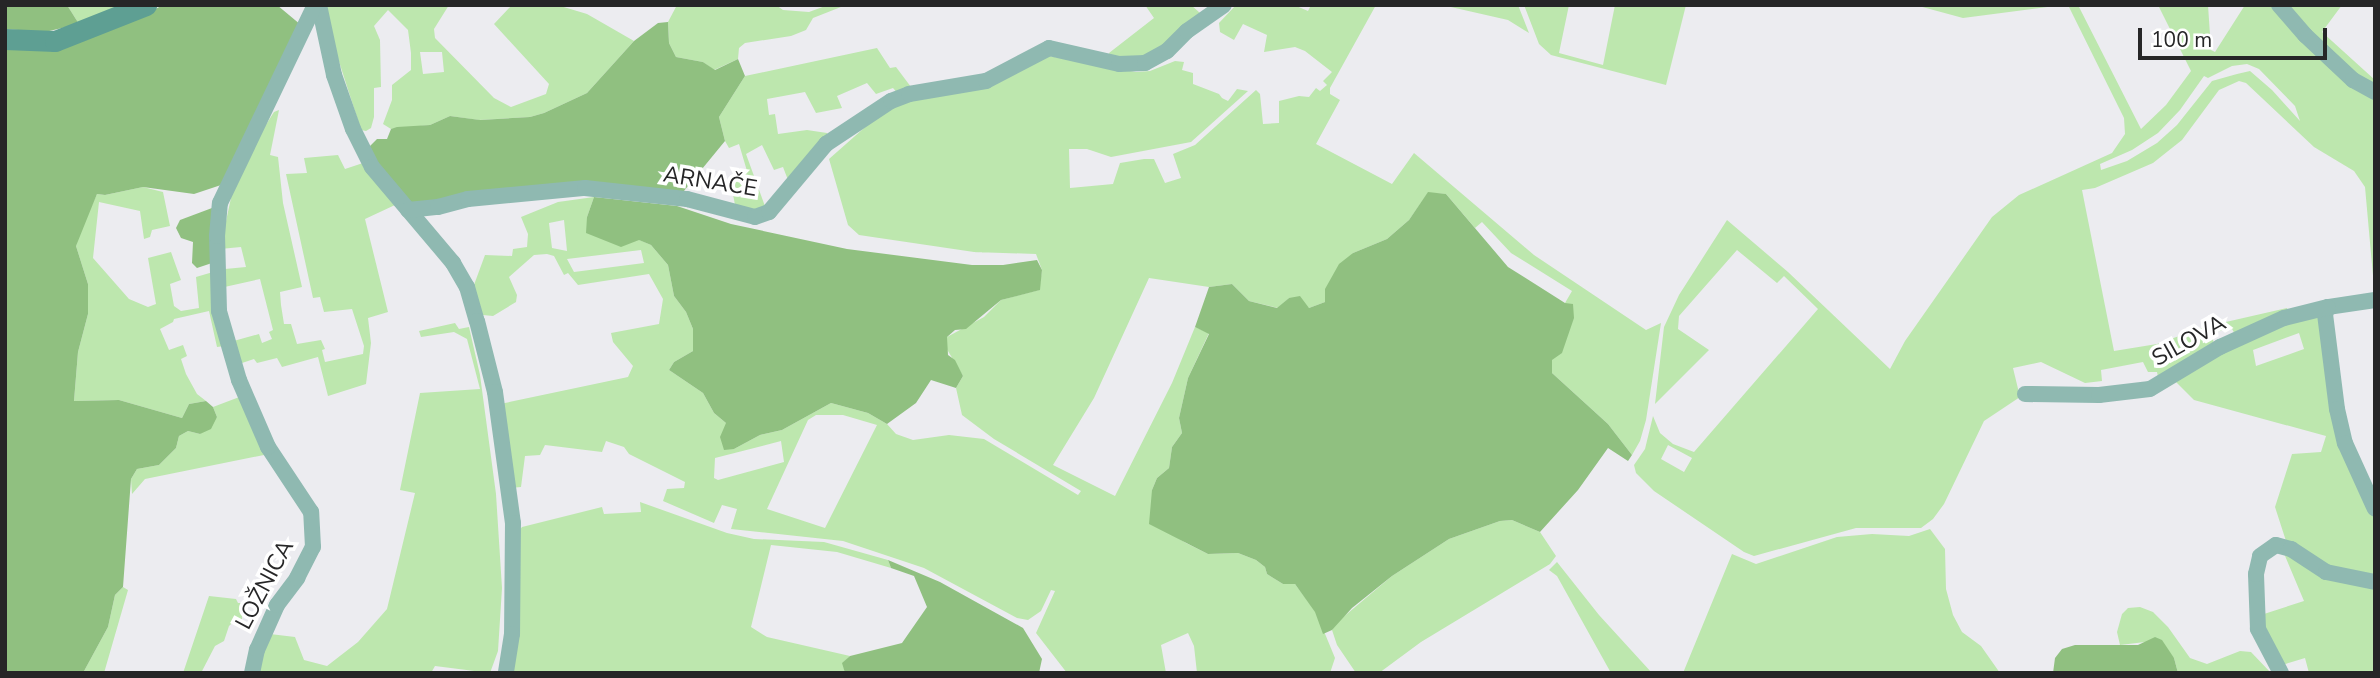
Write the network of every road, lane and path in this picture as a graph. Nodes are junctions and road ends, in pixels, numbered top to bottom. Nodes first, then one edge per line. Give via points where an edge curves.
1 (146, 5) edge
2 (317, 5) edge
3 (1224, 5) edge
4 (2279, 5) edge
5 (5, 38) edge
6 (2375, 92) edge
7 (408, 210) junction
8 (2375, 300) edge
9 (2328, 307) junction
10 (2025, 394) dead end
11 (2375, 509) edge
12 (2375, 582) edge
13 (252, 673) edge
14 (506, 673) edge
15 (2281, 673) edge

1 - 5 street via 55,41
2 - 7 street via 353,129 372,166
2 - 13 street, LOŽNICA via 220,203 219,311 239,380 268,447 311,513 313,547 277,605
3 - 7 street, ARNAČE via 1145,63 1119,64 1049,48 986,82 891,101 826,144 769,212 755,217 687,200 585,188 468,199
4 - 6 street via 2353,80
7 - 14 street via 467,287 495,392 513,523 512,634
8 - 9 street, SILOVA
9 - 10 street, SILOVA via 2284,318 2220,347 2150,389 2099,395
9 - 11 street via 2325,314 2337,409 2345,443
12 - 15 street via 2326,572 2291,549 2276,545 2260,555 2258,629

